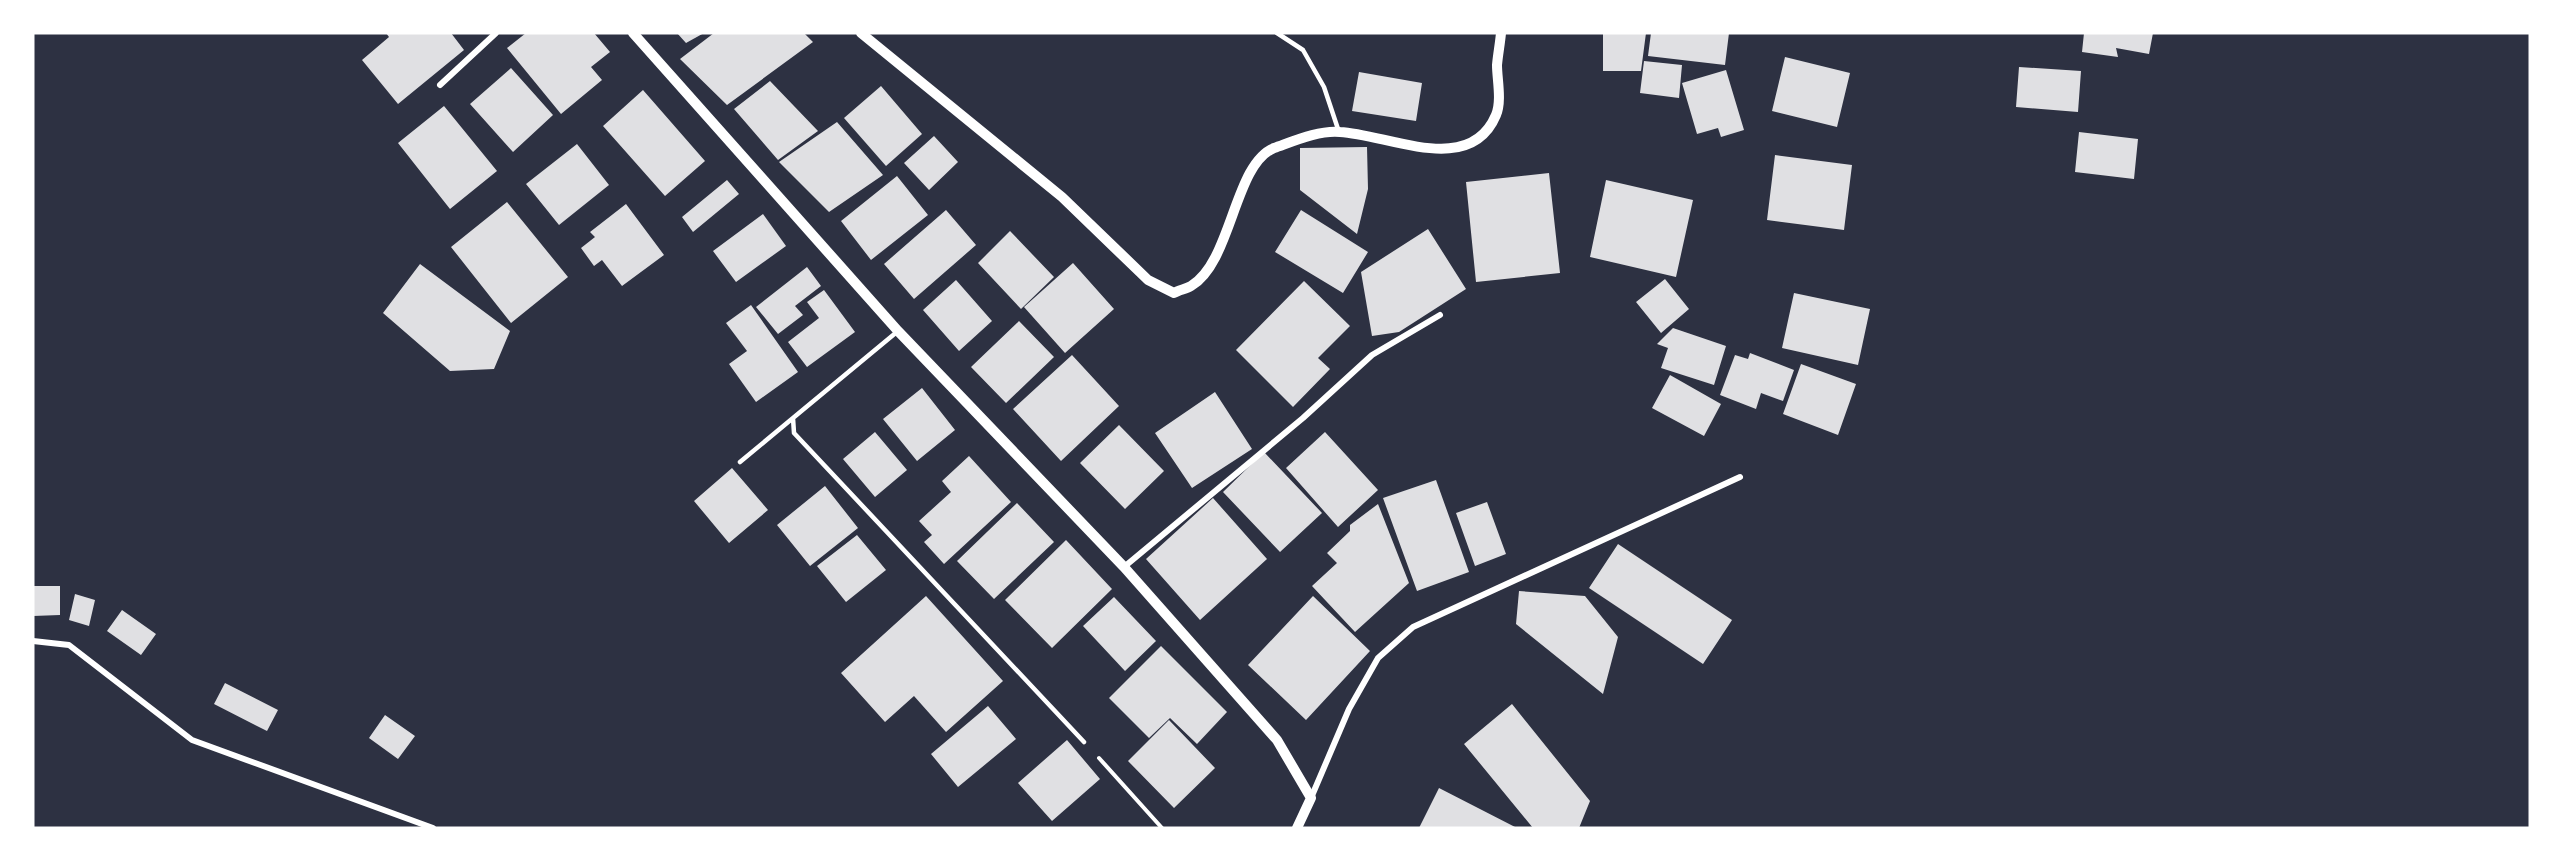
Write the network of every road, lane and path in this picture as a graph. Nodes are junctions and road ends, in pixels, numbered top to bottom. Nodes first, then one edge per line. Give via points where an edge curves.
1 (496, 33) edge
2 (633, 33) edge
3 (861, 33) edge
4 (1277, 33) edge
5 (1501, 33) edge
6 (440, 86) dead end
7 (1339, 132) junction
8 (1440, 315) dead end
9 (898, 331) junction
10 (793, 418) junction
11 (740, 462) dead end
12 (1740, 477) dead end
13 (1124, 567) junction
14 (33, 641) edge
15 (1084, 742) joint
16 (1311, 798) junction
17 (433, 828) edge
18 (1162, 828) edge
19 (1298, 828) edge

1 - 6 street
2 - 9 street
3 - 7 street via 1062,197 1148,280 1174,293 1192,285 1210,265 1255,163 1271,150 1312,135
4 - 7 lane via 1303,50 1324,87
5 - 7 street via 1497,112 1486,134 1462,148 1435,149
8 - 13 street via 1372,355 1303,418
9 - 10 lane
9 - 13 street
10 - 11 lane
10 - 15 lane via 794,433
12 - 16 street via 1413,627 1378,658 1349,709
13 - 16 street via 1277,740
14 - 17 street via 69,645 192,740
15 - 18 path
16 - 19 street

